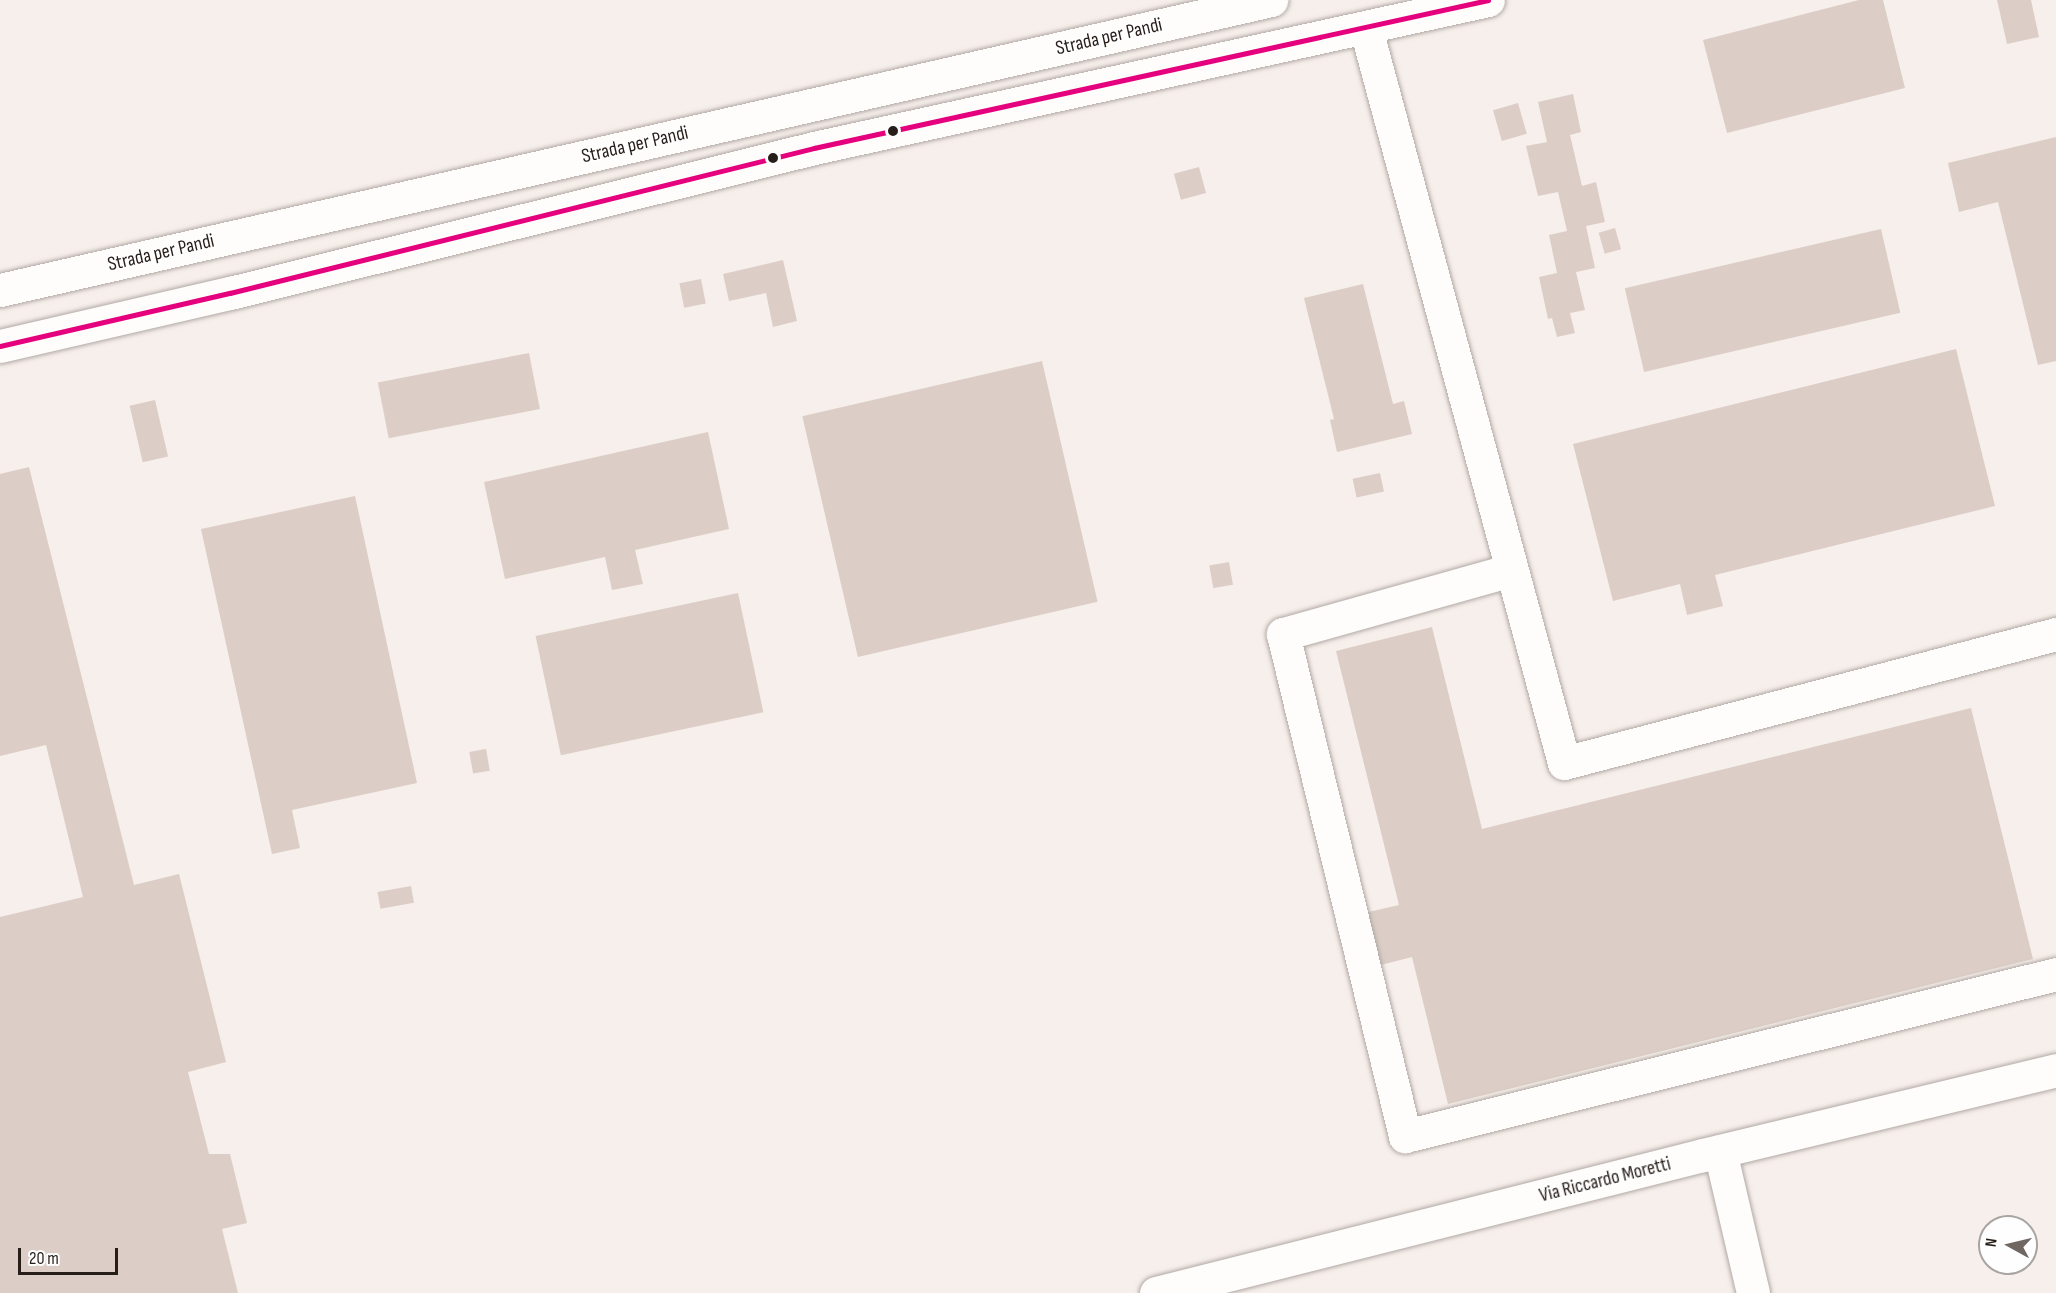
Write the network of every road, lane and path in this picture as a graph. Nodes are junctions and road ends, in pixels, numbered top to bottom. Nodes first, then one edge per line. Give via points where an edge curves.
1 (1271, 0) edge
2 (1488, 0) edge
3 (1366, 29) junction
4 (0, 290) edge
5 (0, 346) edge
6 (1511, 570) junction
7 (2056, 634) edge
8 (2056, 974) edge
9 (2056, 1070) edge
10 (1720, 1151) junction
11 (1156, 1293) edge
12 (1753, 1293) edge

1 - 4 street, Strada per Pandi
2 - 3 street
3 - 5 street via 814,148
3 - 6 street
6 - 7 street via 1564,763
6 - 8 street via 1283,634 1405,1136
9 - 10 street, Via Riccardo Moretti
10 - 11 street, Via Riccardo Moretti
10 - 12 street

